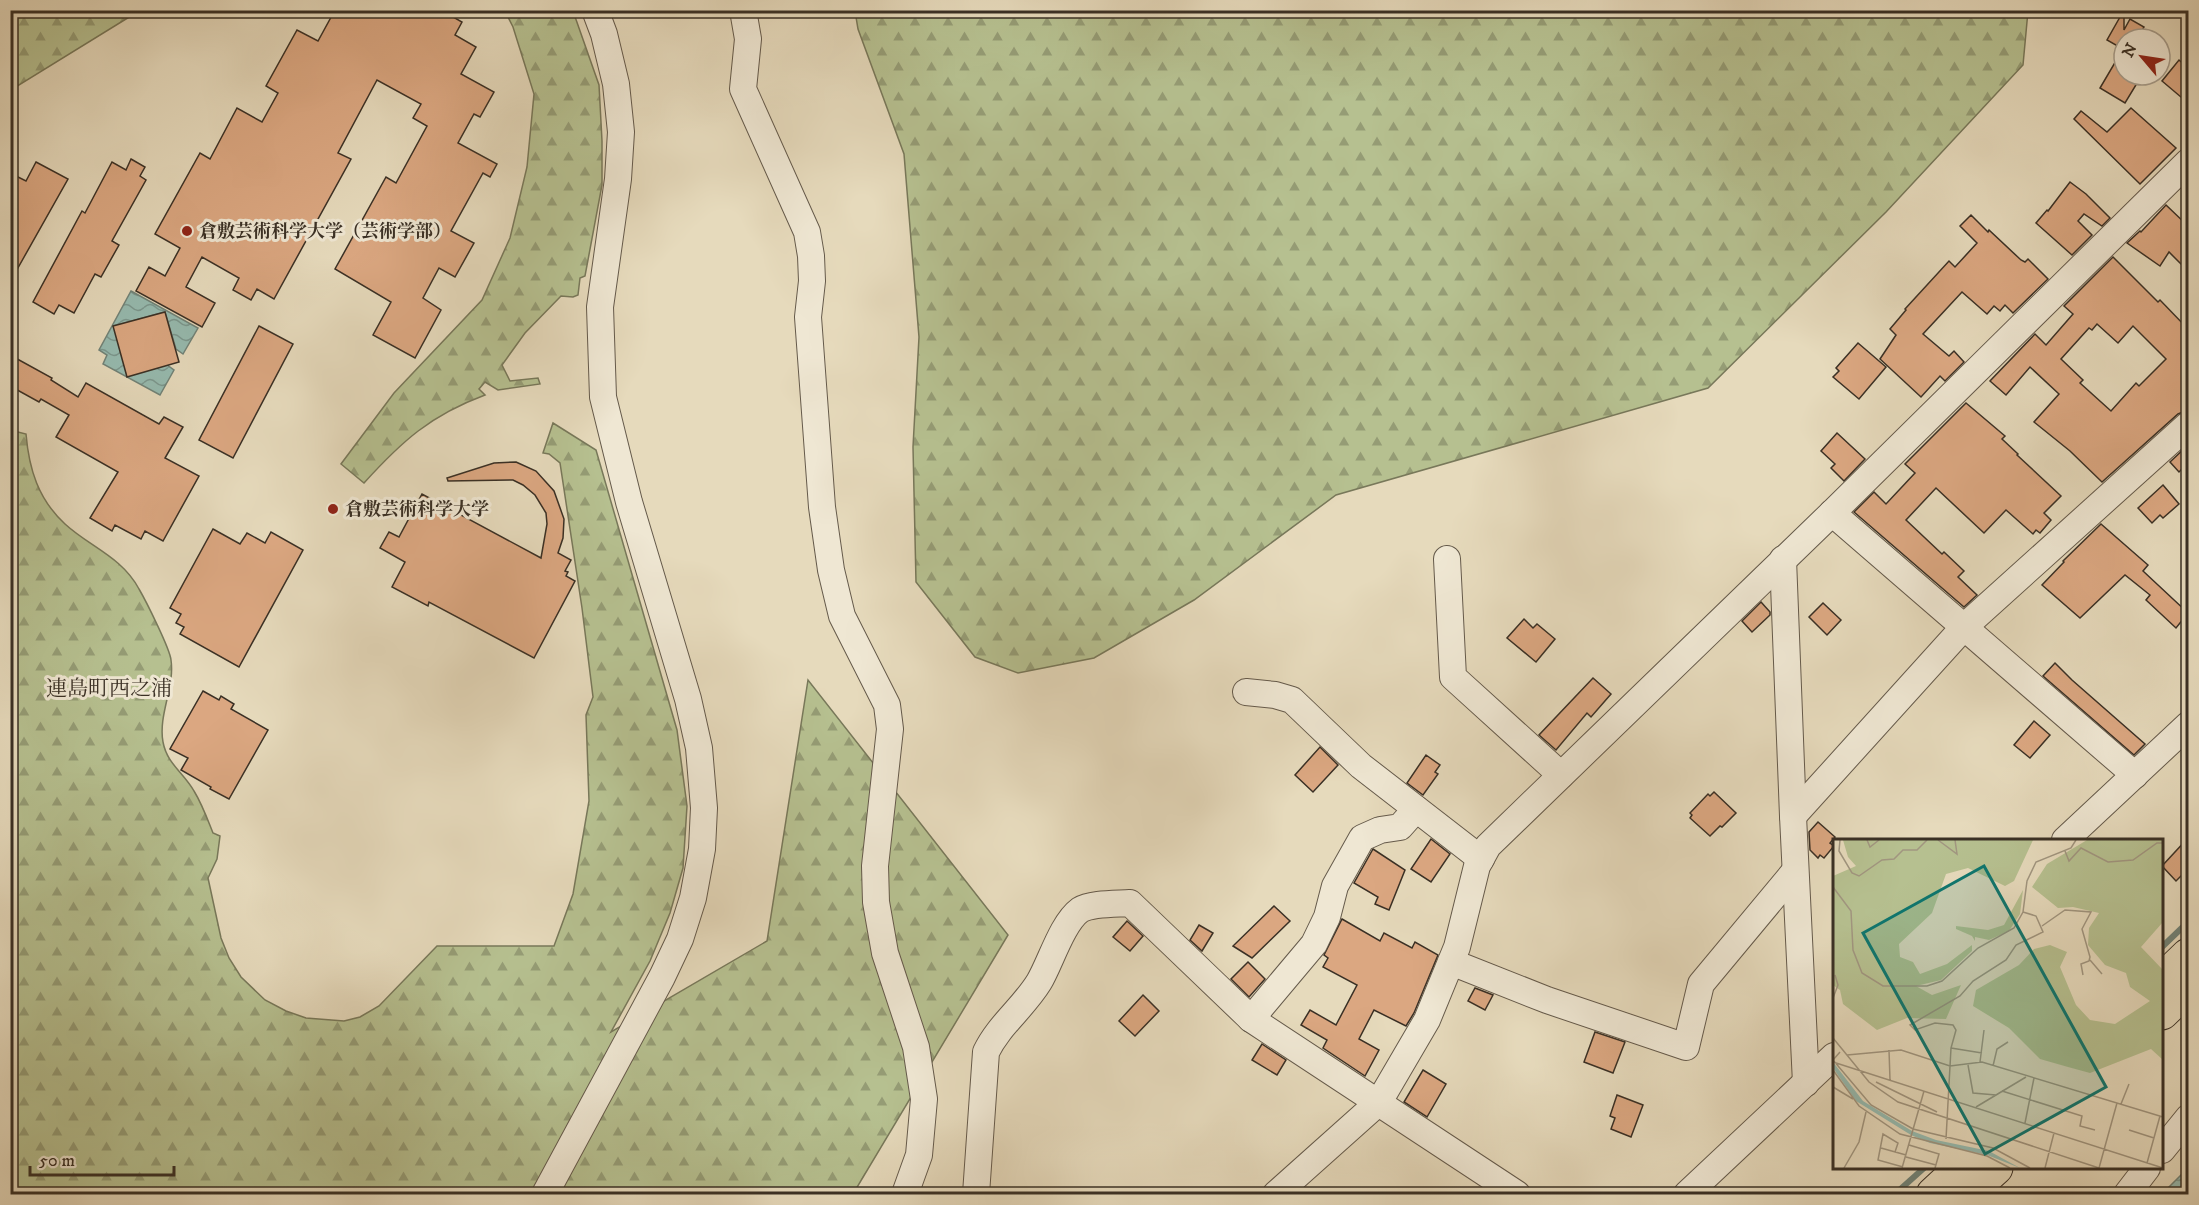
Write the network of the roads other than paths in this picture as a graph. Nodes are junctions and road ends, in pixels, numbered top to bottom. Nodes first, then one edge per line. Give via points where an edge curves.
1 (595, 10) edge
2 (743, 10) edge
3 (2188, 162) edge
4 (2188, 425) edge
5 (1832, 513) junction
6 (1447, 559) dead end
7 (1784, 559) junction
8 (1964, 627) junction
9 (1246, 692) dead end
10 (2188, 725) edge
11 (1561, 775) junction
12 (2135, 775) junction
13 (1416, 809) junction
14 (1793, 816) junction
15 (2066, 839) edge
16 (1480, 859) junction
17 (1795, 871) junction
18 (2188, 955) edge
19 (1451, 962) junction
20 (2163, 979) edge
21 (2188, 988) edge
22 (2163, 1012) edge
23 (1251, 1019) junction
24 (1833, 1057) edge
25 (1806, 1083) junction
26 (1379, 1102) junction
27 (2188, 1118) edge
28 (2163, 1149) edge
29 (1959, 1169) edge
30 (1994, 1169) edge
31 (2146, 1169) edge
32 (545, 1194) edge
33 (905, 1194) edge
34 (976, 1194) edge
35 (1276, 1194) edge
36 (1517, 1194) edge
37 (1687, 1194) edge
38 (1933, 1194) edge
39 (1967, 1194) edge
40 (2127, 1194) edge

1 - 32 street via 616,84 621,132 600,307 603,398 628,502 688,699 699,748 704,808 702,849 680,939
2 - 33 street via 748,39 743,89 807,232 811,256 808,317 822,507 831,570 842,616 887,705 890,729 874,866 876,902 885,953 916,1047 924,1099 919,1155
3 - 5 street
4 - 8 street
5 - 7 street
5 - 8 street
6 - 11 street via 1453,677
7 - 11 street
7 - 14 street
8 - 12 street
8 - 14 street
9 - 13 street via 1292,700 1361,766
10 - 12 street
11 - 16 street via 1488,846
12 - 15 street
13 - 16 street
13 - 23 street via 1400,827 1362,838 1335,886 1314,945
14 - 17 street
16 - 19 street
17 - 19 street via 1701,984 1686,1047 1547,1000
17 - 25 street
18 - 20 main road
19 - 26 street via 1428,1020
21 - 22 main road
23 - 26 street
23 - 34 street via 1130,903 1080,910 1065,929 1039,981 994,1036 986,1052
24 - 25 street
25 - 37 street
26 - 35 street
26 - 36 street
27 - 28 street
29 - 38 main road
30 - 39 main road
31 - 40 street

